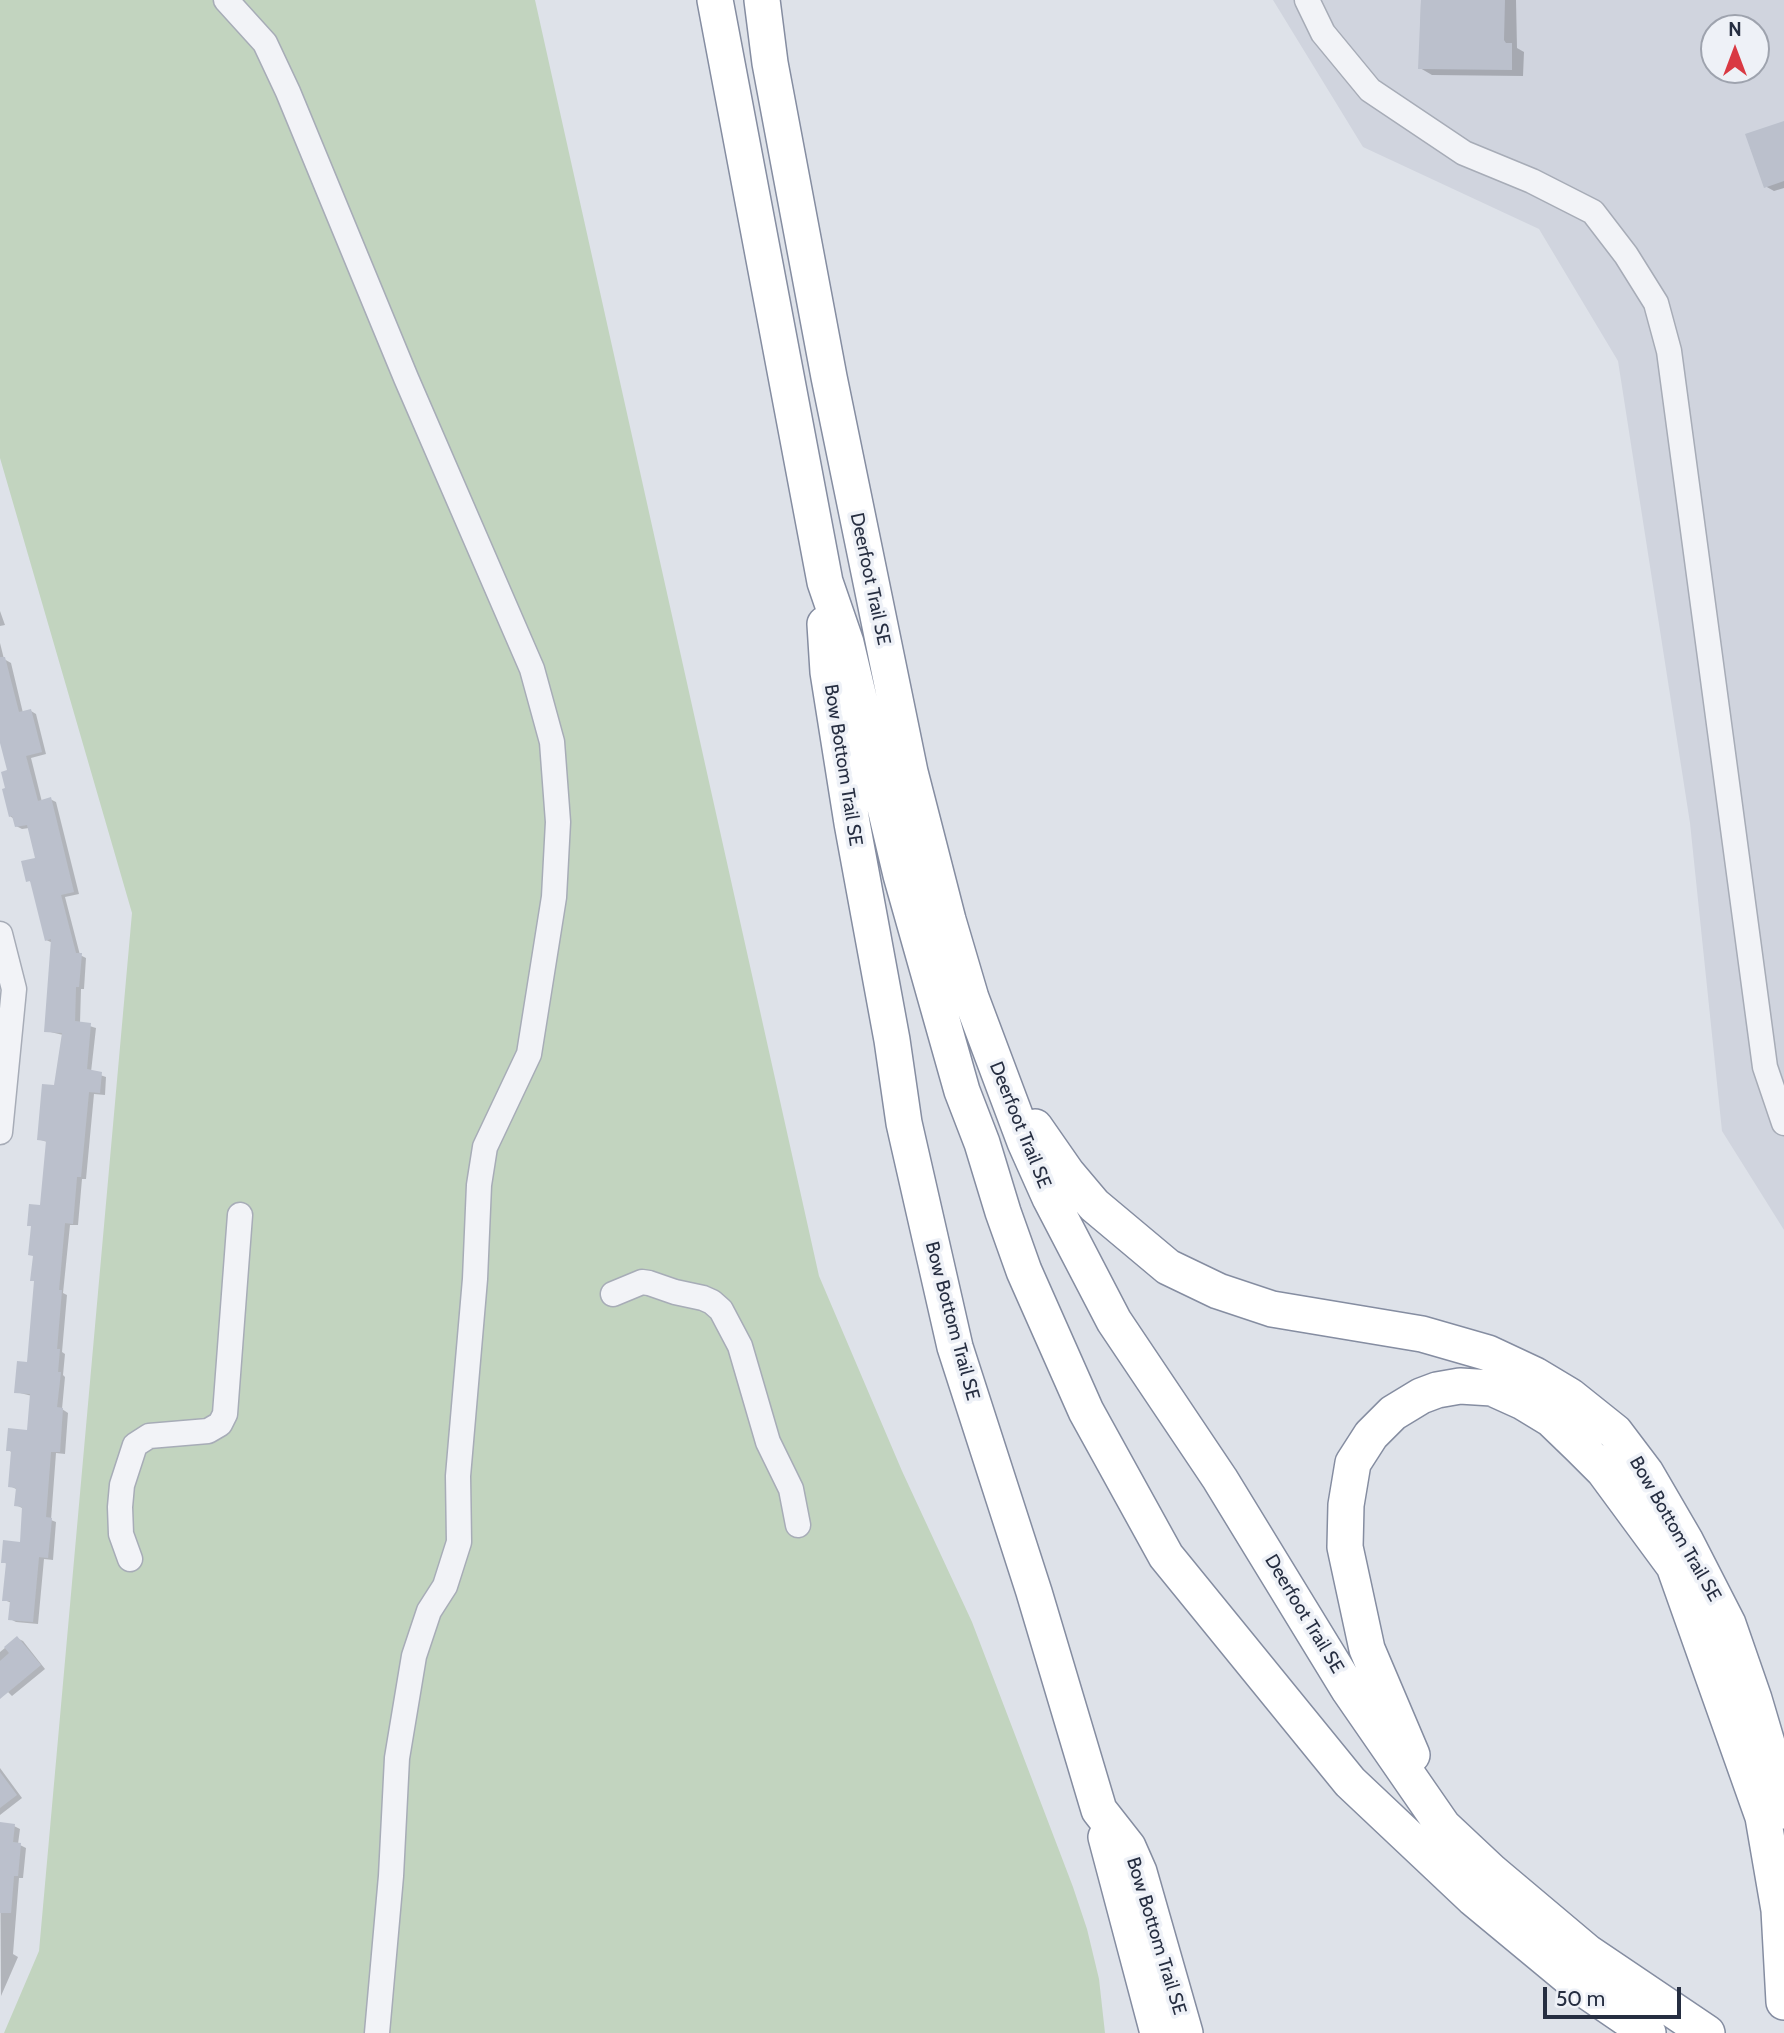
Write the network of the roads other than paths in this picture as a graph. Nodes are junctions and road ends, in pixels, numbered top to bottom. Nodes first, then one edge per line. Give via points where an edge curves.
1 (226, 0) edge
2 (715, 0) edge
3 (762, 0) edge
4 (1307, 0) edge
5 (824, 582) junction
6 (0, 934) edge
7 (1002, 1080) junction
8 (1784, 1123) edge
9 (0, 1132) edge
10 (240, 1215) dead end
11 (613, 1294) dead end
12 (798, 1525) dead end
13 (130, 1559) dead end
14 (1099, 1810) junction
15 (1784, 1811) edge
16 (1443, 1826) junction
17 (1483, 1885) junction
18 (1784, 2003) edge
19 (377, 2033) edge
20 (1158, 2033) edge
21 (1185, 2033) edge
22 (1648, 2033) edge
23 (1707, 2033) edge

1 - 19 street via 265,43 288,92 533,669 552,742 558,822 554,897 529,1054 485,1146 479,1185 458,1476 459,1542 445,1587 429,1611 414,1656 397,1758
2 - 5 highway, Deerfoot Trail SE
3 - 7 highway, Deerfoot Trail SE via 824,350 910,772 967,985
4 - 8 street via 1324,33 1370,90 1464,153 1593,212 1656,303 1669,351 1765,1067
5 - 14 highway, Bow Bottom Trail SE via 828,672 904,1123 955,1347
5 - 17 highway, Deerfoot Trail SE via 846,643 901,875 962,1091 1024,1272 1086,1411 1166,1556 1350,1782
6 - 9 street via 15,989
7 - 15 highway, Bow Bottom Trail SE via 1094,1205 1168,1267 1218,1292 1272,1309 1422,1334 1488,1353 1570,1396 1615,1432 1685,1539 1728,1624
7 - 16 highway, Deerfoot Trail SE via 1050,1198 1114,1321 1220,1479 1349,1690
10 - 13 street via 225,1414 208,1432 149,1436 135,1445 120,1507 121,1534
11 - 12 street via 649,1283 712,1301 721,1310 740,1346 768,1442 791,1489
14 - 20 highway
14 - 21 highway, Bow Bottom Trail SE via 1128,1847 1139,1872
16 - 17 highway, Deerfoot Trail SE
16 - 18 highway via 1367,1648 1345,1547 1346,1505 1353,1463 1393,1413 1437,1390 1492,1388 1551,1419 1604,1471 1674,1566 1763,1817 1779,1910
17 - 22 highway, Deerfoot Trail SE via 1578,1985
17 - 23 highway, Deerfoot Trail SE

